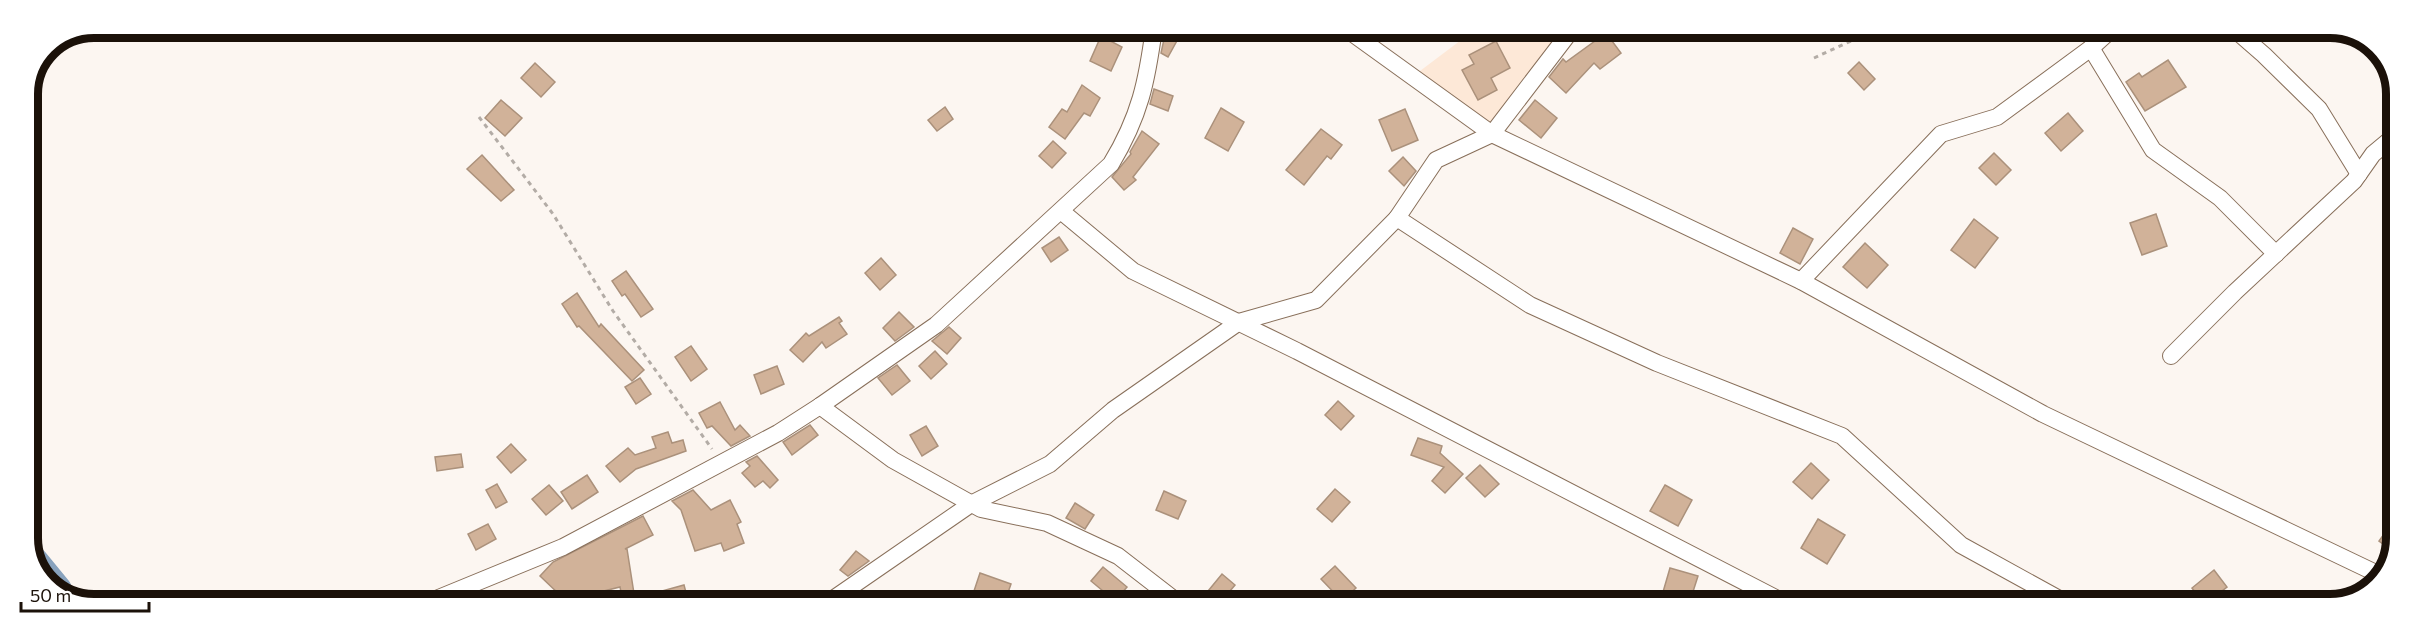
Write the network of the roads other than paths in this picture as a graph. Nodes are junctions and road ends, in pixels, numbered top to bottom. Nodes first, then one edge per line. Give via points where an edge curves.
1 (1153, 38) edge
2 (1360, 38) edge
3 (1565, 38) edge
4 (2102, 38) edge
5 (2245, 38) edge
6 (2091, 48) junction
7 (1492, 134) junction
8 (2386, 143) edge
9 (2359, 174) junction
10 (1061, 211) junction
11 (1397, 218) junction
12 (2276, 254) junction
13 (1802, 281) junction
14 (1239, 322) junction
15 (2171, 356) dead end
16 (820, 406) junction
17 (971, 504) junction
18 (2375, 573) edge
19 (449, 594) edge
20 (840, 594) edge
21 (1167, 594) edge
22 (1768, 594) edge
23 (2050, 594) edge

1 - 10 street via 1147,78 1124,142 1112,164
2 - 7 street
3 - 7 street
4 - 6 street
5 - 9 street via 2319,109
6 - 12 street via 2152,150 2220,198
6 - 13 street via 1997,117 1941,134
7 - 11 street via 1436,160
7 - 13 street
8 - 9 street
9 - 12 street
10 - 14 street via 1133,271
10 - 16 street via 936,325
11 - 14 street via 1316,300
11 - 23 street via 1530,305 1657,363 1842,436 1961,545
12 - 15 street
13 - 18 street via 2043,414
14 - 17 street via 1113,410 1050,464
14 - 22 street
16 - 17 street via 893,460
16 - 19 street via 778,433 564,547
17 - 20 street
17 - 21 street via 1047,523 1118,556

